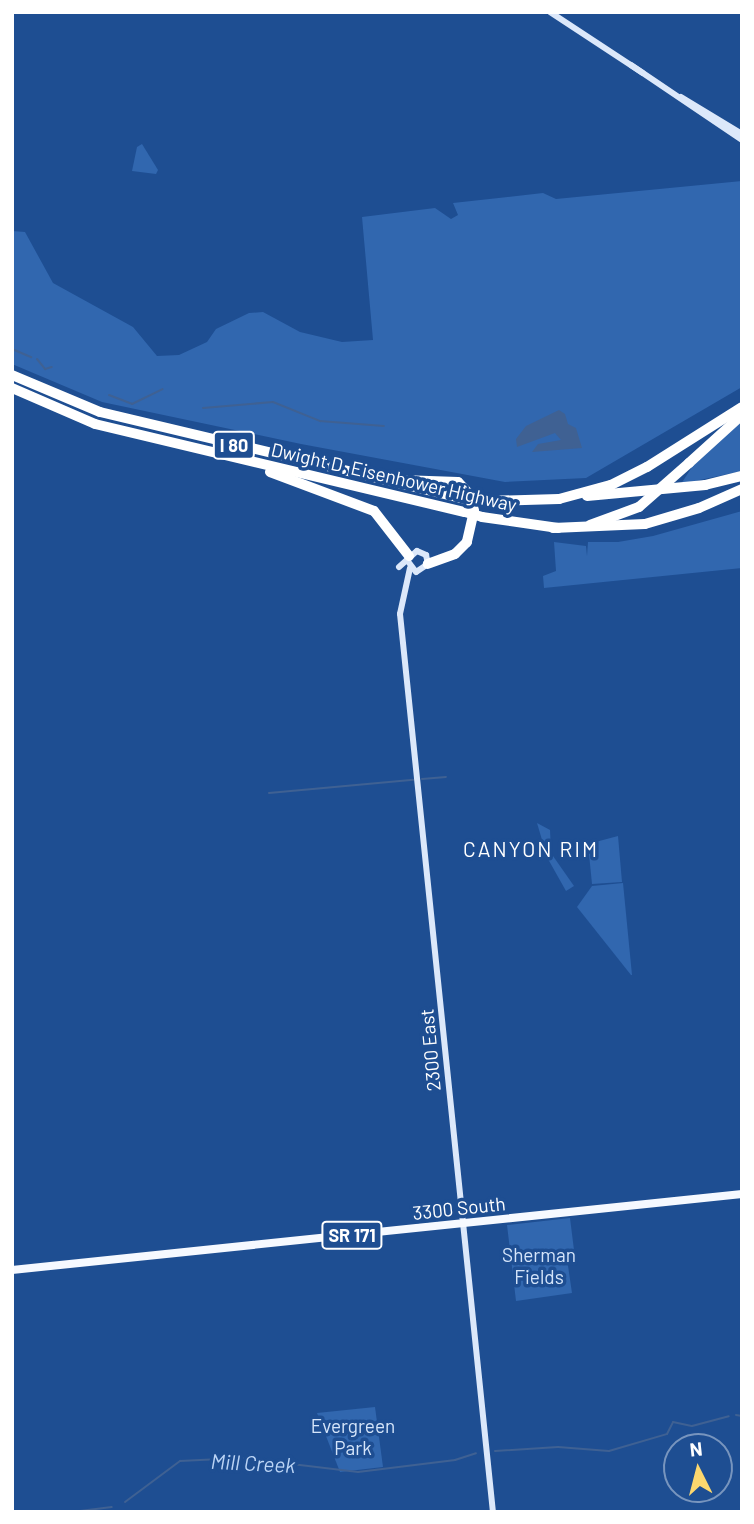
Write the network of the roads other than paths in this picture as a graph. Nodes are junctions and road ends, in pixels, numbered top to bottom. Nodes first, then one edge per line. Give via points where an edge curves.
1 (550, 12) edge
2 (741, 136) edge
3 (12, 375) edge
4 (12, 388) edge
5 (742, 407) edge
6 (742, 415) edge
7 (226, 457) junction
8 (742, 476) edge
9 (370, 479) junction
10 (742, 489) edge
11 (559, 499) junction
12 (554, 528) junction
13 (408, 558) junction
14 (428, 564) junction
15 (410, 568) junction
16 (418, 572) junction
17 (407, 586) junction
18 (742, 1194) edge
19 (463, 1223) junction
20 (12, 1270) edge
21 (492, 1512) edge

1 - 2 main road
3 - 9 highway, Dwight D. Eisenhower Highway / I 80 via 100,412
4 - 7 highway, Dwight D. Eisenhower Highway / I 80 via 95,424
5 - 11 highway, Dwight D. Eisenhower Highway / I 80 via 648,467 611,485
6 - 12 highway, Dwight D. Eisenhower Highway / I 80, bridge via 639,508 598,524
7 - 12 highway, Dwight D. Eisenhower Highway / I 80, bridge via 482,517
7 - 13 highway via 360,503 374,511
8 - 11 highway via 705,485
9 - 11 highway, Dwight D. Eisenhower Highway / I 80, bridge via 486,501
9 - 14 highway via 447,481 466,486 474,511 468,541 458,552
10 - 12 highway via 699,509 645,524
13 - 14 main road via 421,551
13 - 15 main road via 399,567
14 - 16 main road, 2300 East
15 - 16 main road
15 - 17 main road, 2300 East
16 - 17 main road, 2300 East
17 - 19 main road, 2300 East via 400,614
18 - 19 main road, 3300 South / SR 171
19 - 20 main road, 3300 South / SR 171
19 - 21 main road, 2300 East

